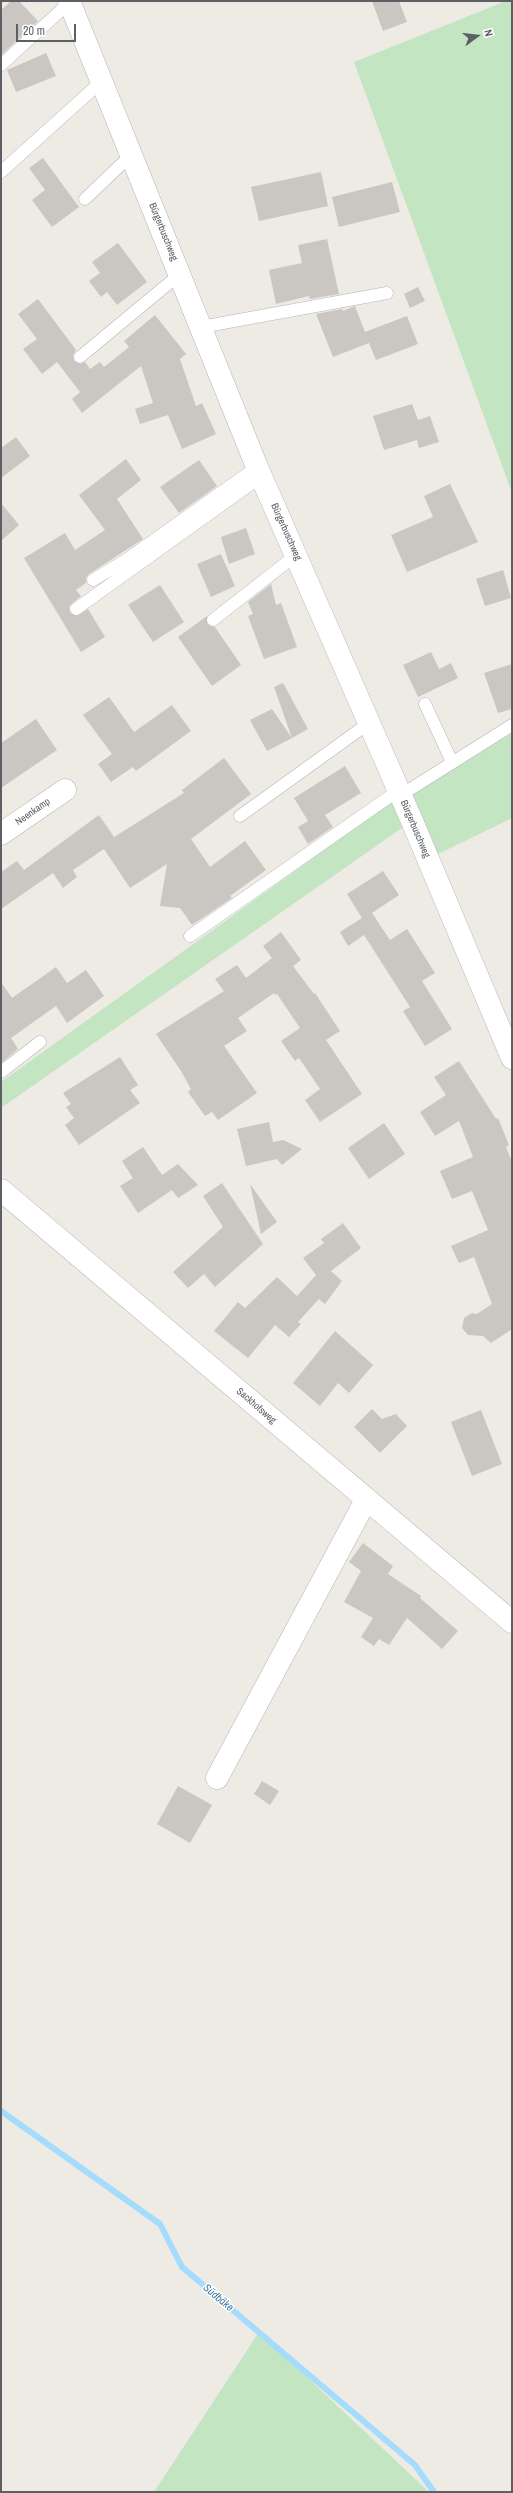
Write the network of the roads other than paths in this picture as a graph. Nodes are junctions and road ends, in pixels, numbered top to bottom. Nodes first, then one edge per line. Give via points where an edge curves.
1 (69, 1) edge
2 (1, 65) edge
3 (102, 81) junction
4 (132, 155) junction
5 (1, 172) edge
6 (85, 199) dead end
7 (180, 274) junction
8 (388, 292) dead end
9 (201, 327) junction
10 (80, 358) dead end
11 (260, 472) junction
12 (296, 555) junction
13 (93, 580) dead end
14 (76, 609) dead end
15 (213, 620) dead end
16 (425, 704) dead end
17 (369, 723) junction
18 (512, 725) edge
19 (452, 762) junction
20 (65, 790) dead end
21 (400, 793) junction
22 (240, 816) dead end
23 (1, 834) edge
24 (190, 936) dead end
25 (40, 1042) dead end
26 (512, 1058) edge
27 (1, 1072) edge
28 (1, 1190) edge
29 (366, 1500) junction
30 (512, 1622) edge
31 (217, 1778) dead end

1 - 2 lane
1 - 3 street, Bürgerbuschweg
3 - 4 street, Bürgerbuschweg
3 - 5 lane
4 - 6 lane
4 - 7 street, Bürgerbuschweg
7 - 9 street, Bürgerbuschweg
7 - 10 lane
8 - 9 lane
9 - 11 street, Bürgerbuschweg
11 - 12 street, Bürgerbuschweg
11 - 13 lane
11 - 14 lane
12 - 15 lane
12 - 17 street, Bürgerbuschweg
16 - 19 lane
17 - 21 street, Bürgerbuschweg
17 - 22 lane
18 - 19 lane
19 - 21 lane
20 - 23 street, Neenkamp
21 - 24 lane
21 - 26 street, Bürgerbuschweg
25 - 27 lane
28 - 29 street, Sackhofsweg
29 - 30 street, Sackhofsweg
29 - 31 street

